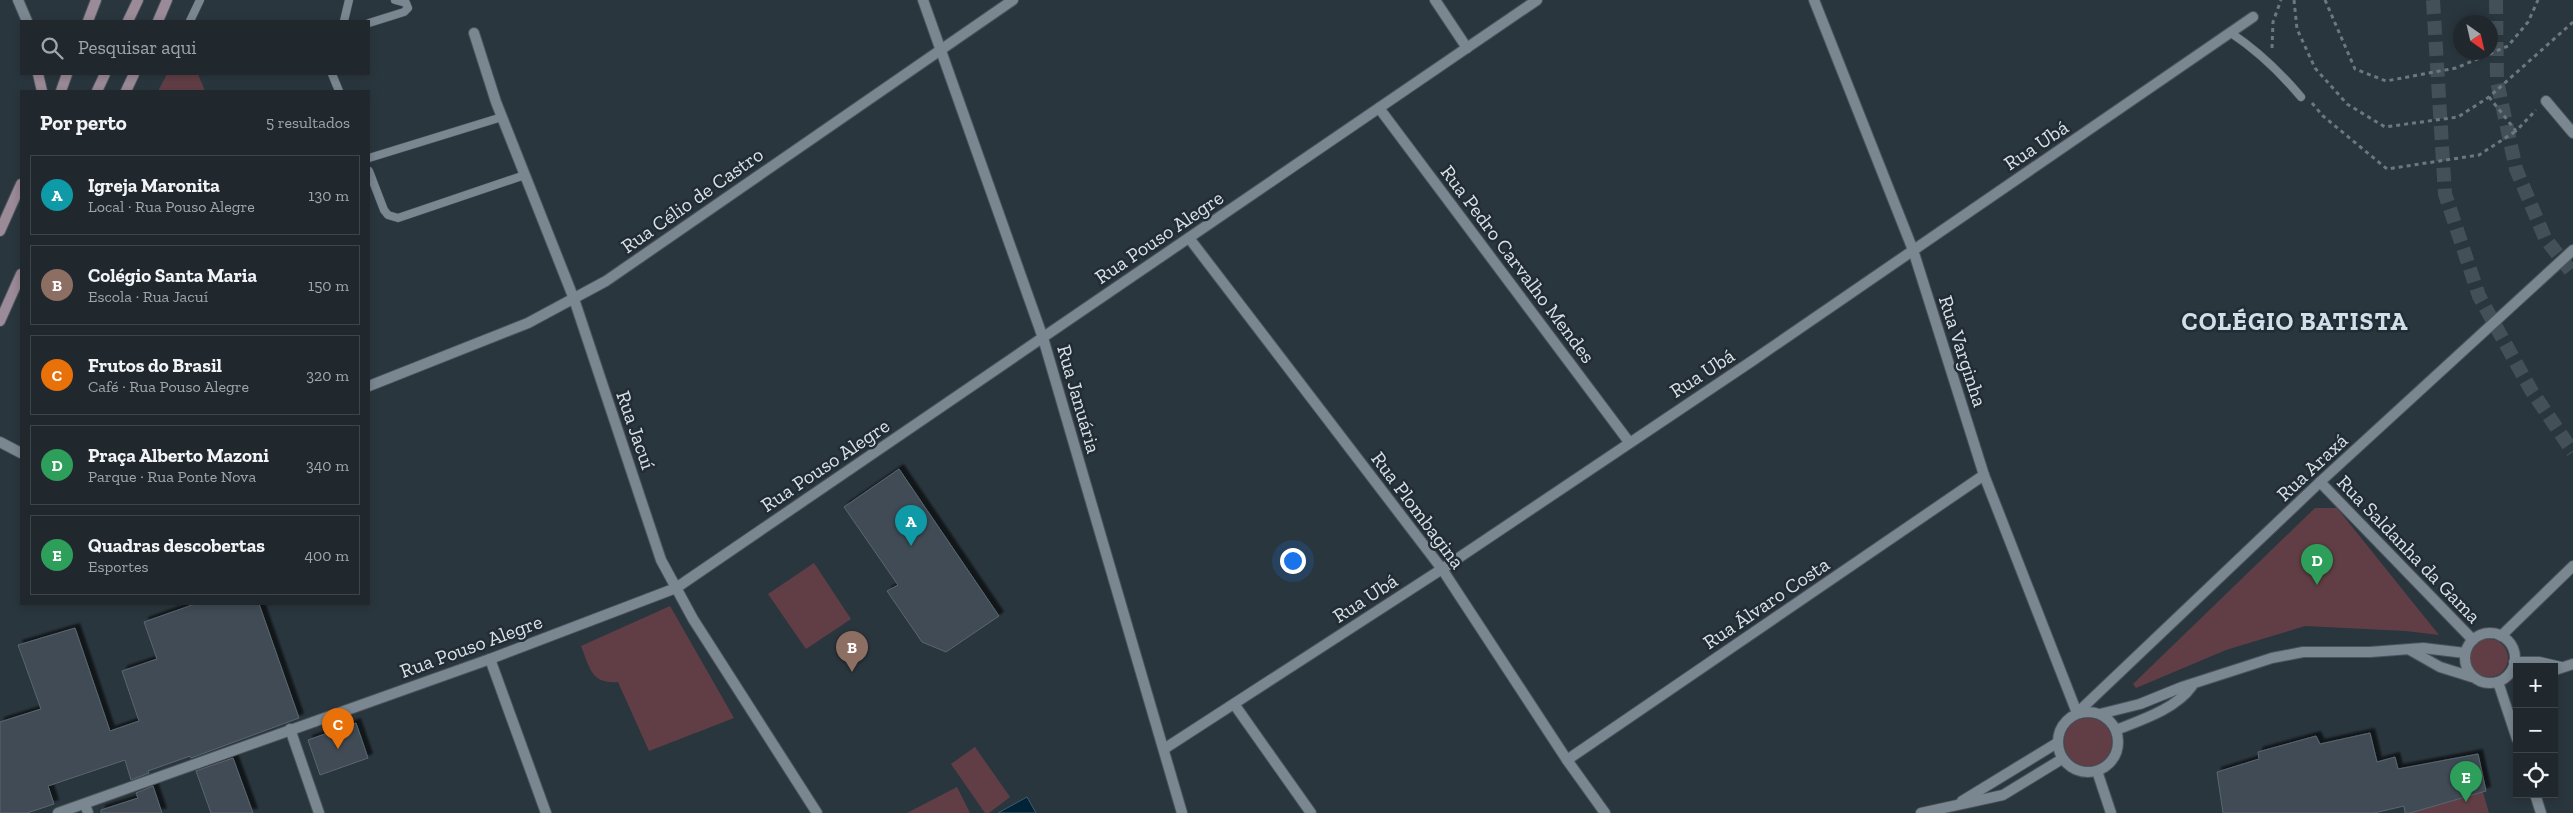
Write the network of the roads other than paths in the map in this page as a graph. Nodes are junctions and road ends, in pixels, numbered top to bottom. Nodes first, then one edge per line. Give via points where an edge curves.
1 (18, 0) edge
2 (96, 0) edge
3 (138, 0) edge
4 (167, 0) edge
5 (200, 0) edge
6 (349, 0) edge
7 (395, 0) edge
8 (924, 0) edge
9 (1013, 0) edge
10 (1435, 0) edge
11 (1537, 0) edge
12 (1814, 0) edge
13 (2253, 17) dead end
14 (27, 20) edge
15 (88, 20) edge
16 (128, 20) edge
17 (158, 20) edge
18 (190, 20) edge
19 (344, 20) edge
20 (370, 23) edge
21 (474, 33) dead end
22 (2230, 33) junction
23 (1467, 48) junction
24 (940, 49) junction
25 (38, 75) edge
26 (67, 75) edge
27 (105, 75) edge
28 (134, 75) edge
29 (332, 75) edge
30 (42, 90) edge
31 (61, 90) edge
32 (98, 90) edge
33 (126, 90) edge
34 (339, 90) edge
35 (2301, 97) dead end
36 (2546, 101) road end
37 (1380, 108) junction
38 (502, 117) junction
39 (2573, 133) edge
40 (370, 158) edge
41 (370, 174) edge
42 (525, 175) junction
43 (20, 186) edge
44 (0, 231) edge
45 (1189, 238) junction
46 (1913, 250) junction
47 (2573, 250) edge
48 (20, 276) edge
49 (574, 299) junction
50 (0, 321) edge
51 (1043, 338) junction
52 (370, 386) edge
53 (0, 442) edge
54 (1629, 442) junction
55 (20, 452) edge
56 (1984, 475) junction
57 (2320, 482) junction
58 (2573, 566) edge
59 (1442, 569) junction
60 (676, 588) junction
61 (2502, 636) junction
62 (2472, 640) junction
63 (2410, 650) junction
64 (2465, 653) junction
65 (490, 659) junction
66 (2514, 662) junction
67 (2542, 663) edge
68 (2573, 664) edge
69 (2558, 668) edge
70 (2472, 677) junction
71 (2507, 680) edge
72 (2192, 686) junction
73 (1234, 704) junction
74 (2077, 713) junction
75 (2100, 714) junction
76 (2513, 715) edge
77 (290, 729) junction
78 (2116, 730) junction
79 (2057, 743) junction
80 (1164, 749) junction
81 (2062, 759) junction
82 (1567, 760) junction
83 (2097, 771) junction
84 (2536, 798) edge
85 (1954, 806) junction
86 (87, 808) edge
87 (58, 813) edge
88 (319, 813) edge
89 (546, 813) edge
90 (817, 813) edge
91 (1182, 813) edge
92 (1311, 813) edge
93 (1605, 813) edge
94 (1921, 813) edge
95 (2111, 813) edge
96 (2541, 813) edge

1 - 14 street
2 - 15 main road
3 - 16 main road
4 - 17 main road
5 - 18 lane
6 - 19 lane
7 - 20 lane via 406,3 408,8
8 - 24 street, Rua Januária
9 - 24 street, Rua Célio de Castro
10 - 23 street
11 - 23 street, Rua Pouso Alegre
12 - 46 street, Rua Varginha
13 - 22 street, Rua Ubá
21 - 38 street, Rua Jacuí
22 - 35 lane via 2257,51
22 - 46 street, Rua Ubá
23 - 37 street, Rua Pouso Alegre
24 - 49 street, Rua Célio de Castro
24 - 51 street, Rua Januária
25 - 30 main road
26 - 31 main road
27 - 32 main road
28 - 33 main road
29 - 34 lane
36 - 39 street
37 - 45 street, Rua Pouso Alegre
37 - 54 street, Rua Pedro Carvalho Mendes
38 - 40 lane
38 - 42 street, Rua Jacuí
41 - 42 lane via 384,210 398,218
42 - 49 street, Rua Jacuí
43 - 44 main road
45 - 51 street, Rua Pouso Alegre
45 - 59 street, Rua Plombagina
46 - 54 street, Rua Ubá
46 - 56 street, Rua Varginha
47 - 57 street, Rua Araxá
48 - 50 main road
49 - 52 street, Rua Célio de Castro via 528,323
49 - 60 street, Rua Jacuí via 661,560
51 - 60 street, Rua Pouso Alegre
51 - 80 street, Rua Januária
53 - 55 street
54 - 59 street, Rua Ubá
56 - 74 street, Rua Varginha
56 - 82 street, Rua Álvaro Costa
57 - 62 street, Rua Saldanha da Gama
57 - 74 street, Rua Araxá
58 - 61 street
59 - 73 street, Rua Ubá
59 - 82 street, Rua Plombagina
60 - 65 street, Rua Pouso Alegre
60 - 90 street, Rua Jacuí
61 - 62 street via 2486,633
61 - 66 street via 2512,647
62 - 64 street
63 - 64 street
63 - 70 street via 2440,667
63 - 72 street via 2303,652 2272,658
64 - 70 street via 2466,666
65 - 77 street, Rua Pouso Alegre
65 - 89 street
66 - 67 street
66 - 71 street
68 - 69 street
70 - 71 street via 2484,683
71 - 76 street
72 - 75 street
72 - 78 street via 2148,718
73 - 80 street, Rua Ubá
73 - 92 street
74 - 75 street
74 - 79 street via 2062,725
75 - 78 street
77 - 86 street, Rua Pouso Alegre
77 - 88 street
78 - 83 street via 2115,755
79 - 81 street
79 - 85 street
80 - 91 street, Rua Januária
81 - 83 street via 2078,771
81 - 85 street via 2003,795
82 - 93 street, Rua Plombagina
83 - 95 street
84 - 96 street
85 - 94 street
86 - 87 street, Rua Pouso Alegre

